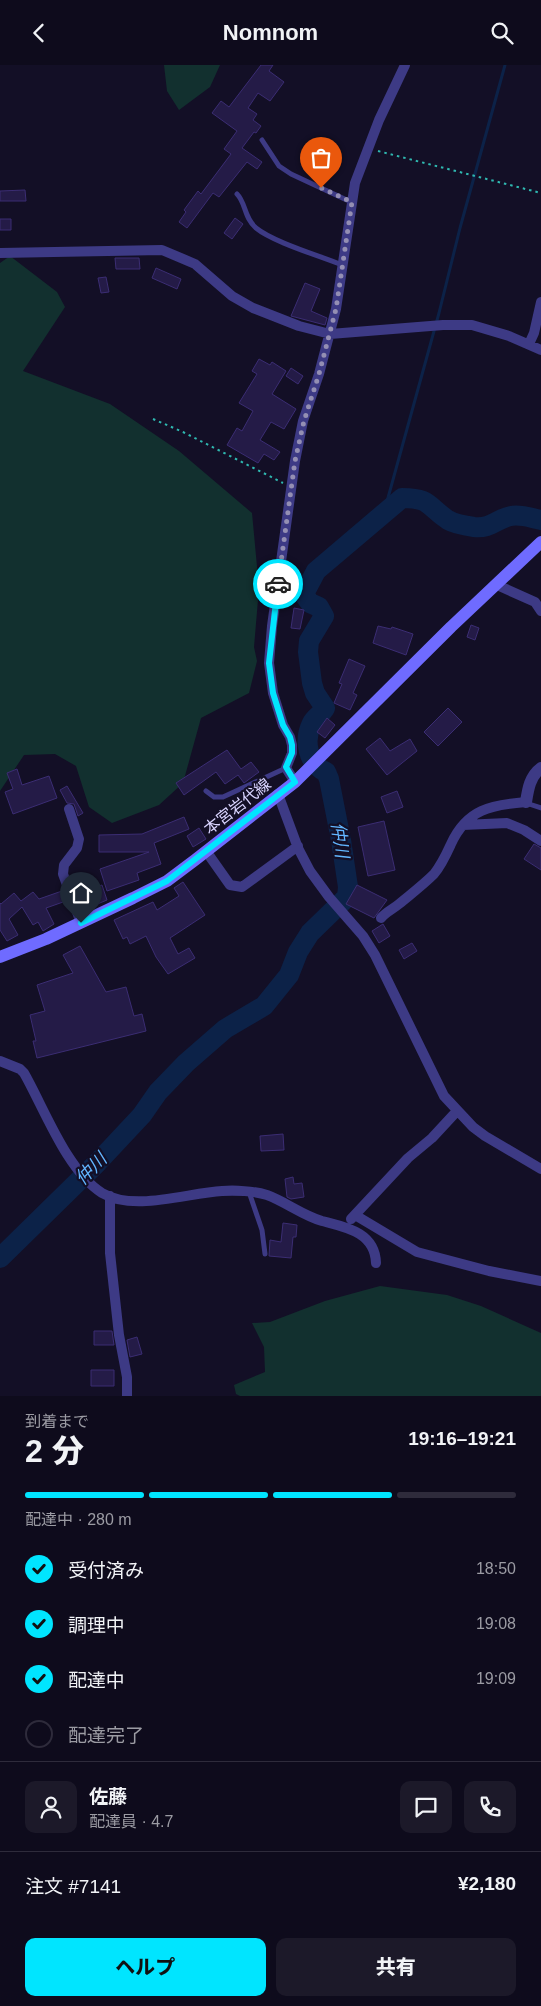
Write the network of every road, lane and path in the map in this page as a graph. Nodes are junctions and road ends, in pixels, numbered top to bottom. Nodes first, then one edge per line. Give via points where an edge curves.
1 (405, 65) edge
2 (262, 140) dead end
3 (368, 149) junction
4 (541, 193) edge
5 (237, 194) dead end
6 (352, 202) junction
7 (0, 253) edge
8 (342, 265) junction
9 (541, 302) edge
10 (330, 334) junction
11 (529, 344) junction
12 (541, 350) edge
13 (154, 419) dead end
14 (292, 487) junction
15 (541, 542) edge
16 (497, 585) junction
17 (541, 611) edge
18 (286, 767) junction
19 (541, 768) edge
20 (295, 782) junction
21 (206, 791) dead end
22 (278, 794) junction
23 (526, 802) junction
24 (541, 808) edge
25 (69, 809) dead end
26 (463, 825) junction
27 (541, 841) edge
28 (298, 846) junction
29 (206, 851) junction
30 (381, 918) dead end
31 (81, 923) junction
32 (0, 957) edge
33 (0, 1061) edge
34 (457, 1111) junction
35 (541, 1169) edge
36 (249, 1192) junction
37 (110, 1196) junction
38 (355, 1215) junction
39 (343, 1225) junction
40 (265, 1254) dead end
41 (376, 1263) dead end
42 (541, 1281) edge
43 (127, 1396) edge

1 - 3 street
2 - 6 lane via 276,164
3 - 4 path
3 - 6 street via 358,170
5 - 8 lane via 255,227
6 - 8 street
7 - 10 street via 162,249 195,264 232,296 253,308 299,327
8 - 10 street
9 - 11 street
10 - 11 street via 472,325
10 - 14 street via 304,421
11 - 12 street
13 - 14 path
14 - 18 street via 269,663 273,693 292,745
15 - 16 main road, 本宮岩代線
16 - 17 street via 534,602
16 - 20 main road, 本宮岩代線
18 - 20 street
18 - 21 lane via 223,797 214,797
19 - 23 street via 530,782
20 - 22 main road, 本宮岩代線
22 - 28 street
22 - 29 main road, 本宮岩代線
23 - 24 lane
23 - 26 street via 491,807 476,813
25 - 31 street via 79,839 77,849 64,865 63,875
26 - 27 street via 508,823
26 - 30 street via 446,859 435,872
28 - 29 street via 242,887 230,885
28 - 34 street via 321,887 375,955 432,1074
29 - 31 main road, 本宮岩代線 via 167,881
31 - 32 main road, 本宮岩代線
33 - 37 street via 24,1073 74,1163 95,1187
34 - 35 street via 485,1136
34 - 38 street
36 - 37 street via 222,1191 143,1200
36 - 39 street via 266,1195 309,1217
36 - 40 lane via 262,1230
37 - 43 street via 110,1253
38 - 39 street
38 - 42 street via 417,1252
39 - 41 street via 373,1247

